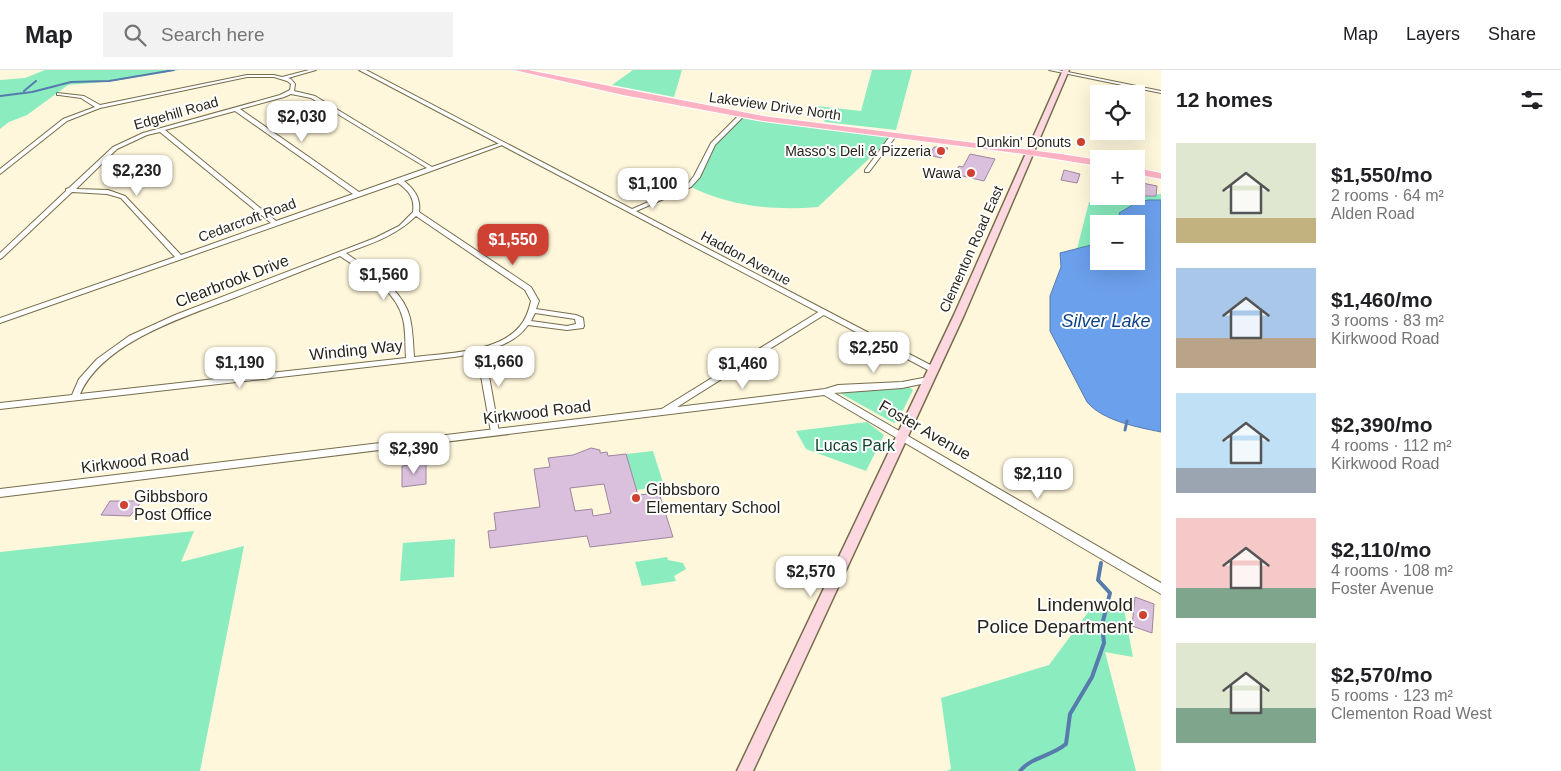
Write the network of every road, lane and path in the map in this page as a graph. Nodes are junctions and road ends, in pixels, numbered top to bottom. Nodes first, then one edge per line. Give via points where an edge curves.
1 (314, 70) edge
2 (362, 70) edge
3 (518, 70) edge
4 (1051, 70) edge
5 (1065, 71) edge
6 (284, 78) junction
7 (290, 92) junction
8 (1161, 92) edge
9 (59, 94) dead end
10 (99, 106) junction
11 (236, 109) junction
12 (742, 115) junction
13 (161, 130) junction
14 (893, 136) junction
15 (502, 144) junction
16 (1031, 152) junction
17 (1090, 162) edge
18 (432, 169) junction
19 (868, 171) dead end
20 (0, 172) edge
21 (1145, 173) edge
22 (1161, 176) edge
23 (400, 180) junction
24 (68, 190) junction
25 (357, 194) junction
26 (632, 212) junction
27 (416, 213) junction
28 (274, 223) junction
29 (341, 253) junction
30 (0, 257) edge
31 (180, 258) junction
32 (533, 311) junction
33 (823, 313) junction
34 (0, 322) edge
35 (528, 323) junction
36 (476, 351) junction
37 (410, 360) junction
38 (930, 374) junction
39 (826, 392) junction
40 (75, 397) junction
41 (0, 406) edge
42 (663, 412) junction
43 (495, 432) junction
44 (901, 435) junction
45 (0, 492) edge
46 (1161, 589) edge
47 (745, 771) edge

1 - 6 street
2 - 15 street, Haddon Avenue
3 - 12 main road, Lakeview Drive North
4 - 5 street
5 - 8 street
5 - 16 main road, Clementon Road East
6 - 7 street via 293,84
6 - 10 street via 238,77
7 - 11 street, Edgehill Road
7 - 18 street via 314,96
9 - 10 street via 82,97
10 - 20 street via 65,120
11 - 13 street, Edgehill Road
11 - 25 street
12 - 14 main road, Lakeview Drive North
12 - 26 street via 712,144 698,177 689,186
13 - 24 street, Edgehill Road via 131,139 115,148
13 - 28 street
14 - 16 main road, Lakeview Drive North
14 - 19 street
15 - 18 street, Cedarcroft Road
15 - 26 street, Haddon Avenue
16 - 17 main road, Lakeview Drive North
16 - 38 main road, Clementon Road East
18 - 23 street, Cedarcroft Road
21 - 22 main road
23 - 25 street, Cedarcroft Road
23 - 27 street via 414,193
24 - 30 street, Edgehill Road
24 - 31 street via 108,192 123,197
25 - 28 street, Cedarcroft Road
26 - 33 street, Haddon Avenue
27 - 29 street, Clearbrook Drive via 391,233
27 - 32 street via 528,289 535,301
28 - 31 street, Cedarcroft Road
29 - 37 street via 388,289 401,305 408,323
29 - 40 street, Clearbrook Drive via 132,338 100,361 82,381
31 - 34 street, Cedarcroft Road
32 - 35 street
32 - 35 street via 576,317 580,326 568,328
33 - 38 street, Haddon Avenue
33 - 42 street
35 - 36 street, Winding Way via 516,336
36 - 37 street, Winding Way
36 - 43 street via 483,365
37 - 40 street, Winding Way
38 - 39 street, Kirkwood Road via 902,385 838,388
38 - 44 main road, Clementon Road East
39 - 42 street, Kirkwood Road
39 - 44 street, Foster Avenue
40 - 41 street, Winding Way
42 - 43 street, Kirkwood Road
43 - 45 street, Kirkwood Road
44 - 46 street, Foster Avenue
44 - 47 main road, Clementon Road East

